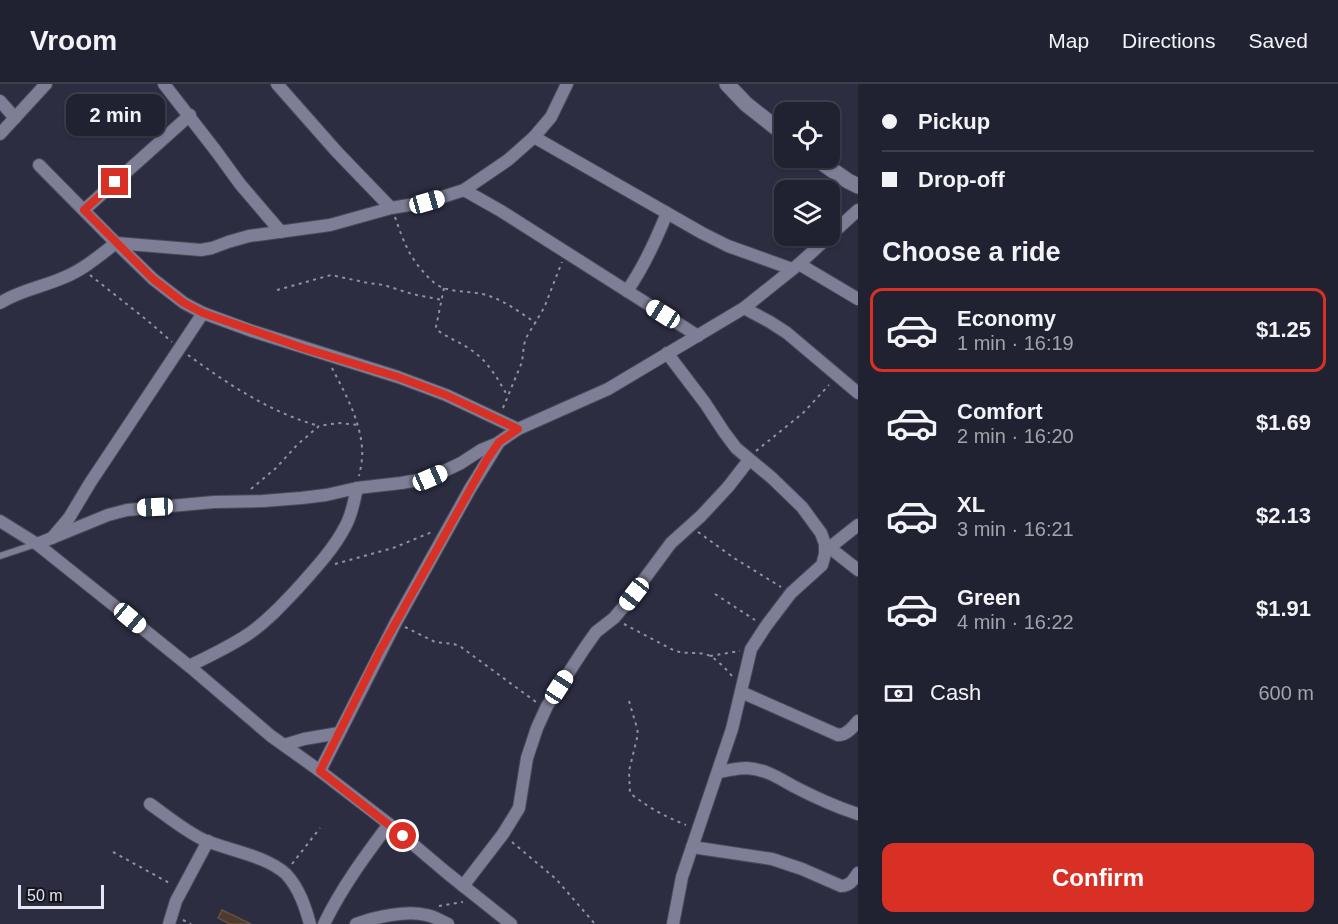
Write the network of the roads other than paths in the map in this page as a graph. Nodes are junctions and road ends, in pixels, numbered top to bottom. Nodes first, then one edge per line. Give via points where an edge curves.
1 (46, 84) edge
2 (164, 84) edge
3 (277, 84) edge
4 (567, 84) edge
5 (727, 84) edge
6 (0, 101) edge
7 (190, 116) junction
8 (15, 118) junction
9 (774, 126) edge
10 (0, 134) edge
11 (534, 137) junction
12 (39, 165) dead end
13 (829, 168) edge
14 (858, 186) edge
15 (464, 190) junction
16 (391, 208) junction
17 (84, 210) junction
18 (858, 210) edge
19 (667, 213) junction
20 (280, 232) junction
21 (116, 243) junction
22 (795, 266) junction
23 (627, 291) junction
24 (858, 299) edge
25 (1, 301) edge
26 (744, 308) junction
27 (203, 313) junction
28 (698, 336) junction
29 (667, 353) junction
30 (858, 393) edge
31 (518, 429) junction
32 (499, 442) junction
33 (749, 459) junction
34 (357, 488) junction
35 (0, 521) edge
36 (858, 525) edge
37 (51, 539) junction
38 (37, 544) junction
39 (827, 546) junction
40 (0, 556) edge
41 (858, 570) edge
42 (189, 666) junction
43 (742, 689) junction
44 (858, 721) edge
45 (339, 733) junction
46 (284, 745) junction
47 (320, 771) junction
48 (718, 772) junction
49 (150, 804) dead end
50 (858, 814) edge
51 (389, 824) junction
52 (208, 841) junction
53 (692, 847) junction
54 (858, 873) edge
55 (463, 886) junction
56 (169, 924) edge
57 (310, 924) edge
58 (324, 924) edge
59 (356, 924) edge
60 (448, 924) edge
61 (511, 924) edge
62 (673, 924) edge

1 - 8 street
2 - 7 street
3 - 16 street
4 - 11 street via 551,117
5 - 9 street
6 - 8 street
7 - 17 street
7 - 20 street
8 - 10 street
11 - 15 street
11 - 19 street
12 - 17 street
13 - 14 street
15 - 16 street
15 - 23 street
16 - 20 street via 330,225
17 - 21 street
18 - 22 street
19 - 22 street via 728,246
19 - 23 street
20 - 21 street via 201,250
21 - 25 street via 82,269
21 - 27 street via 153,279
22 - 24 street
22 - 26 street
23 - 28 street
26 - 28 street
26 - 30 street via 787,333
27 - 31 street via 398,377
27 - 37 street via 69,518
28 - 29 street
29 - 31 street via 608,389
29 - 33 street via 736,448
31 - 32 street
32 - 34 street via 430,478
32 - 45 street via 396,622
33 - 39 street via 802,507
33 - 55 street via 728,487 671,543 614,618 596,632 545,709 527,758 519,808
34 - 37 street via 309,497 127,510
34 - 42 street via 345,528 318,566 268,619
35 - 38 street
36 - 39 street
37 - 38 street
38 - 40 lane
38 - 42 street
39 - 41 street
39 - 43 street via 822,565 791,593 751,649
42 - 46 street
43 - 44 street via 838,735
43 - 48 street
45 - 46 street
45 - 47 street
46 - 47 street
47 - 51 street
48 - 50 street via 745,768 775,775
48 - 53 street
49 - 52 street
51 - 55 street
51 - 58 street
52 - 56 street via 176,901
52 - 57 street via 260,860 285,874 300,895
53 - 54 street via 772,859 841,886 850,883
53 - 62 street
55 - 61 street
59 - 60 street via 413,913

